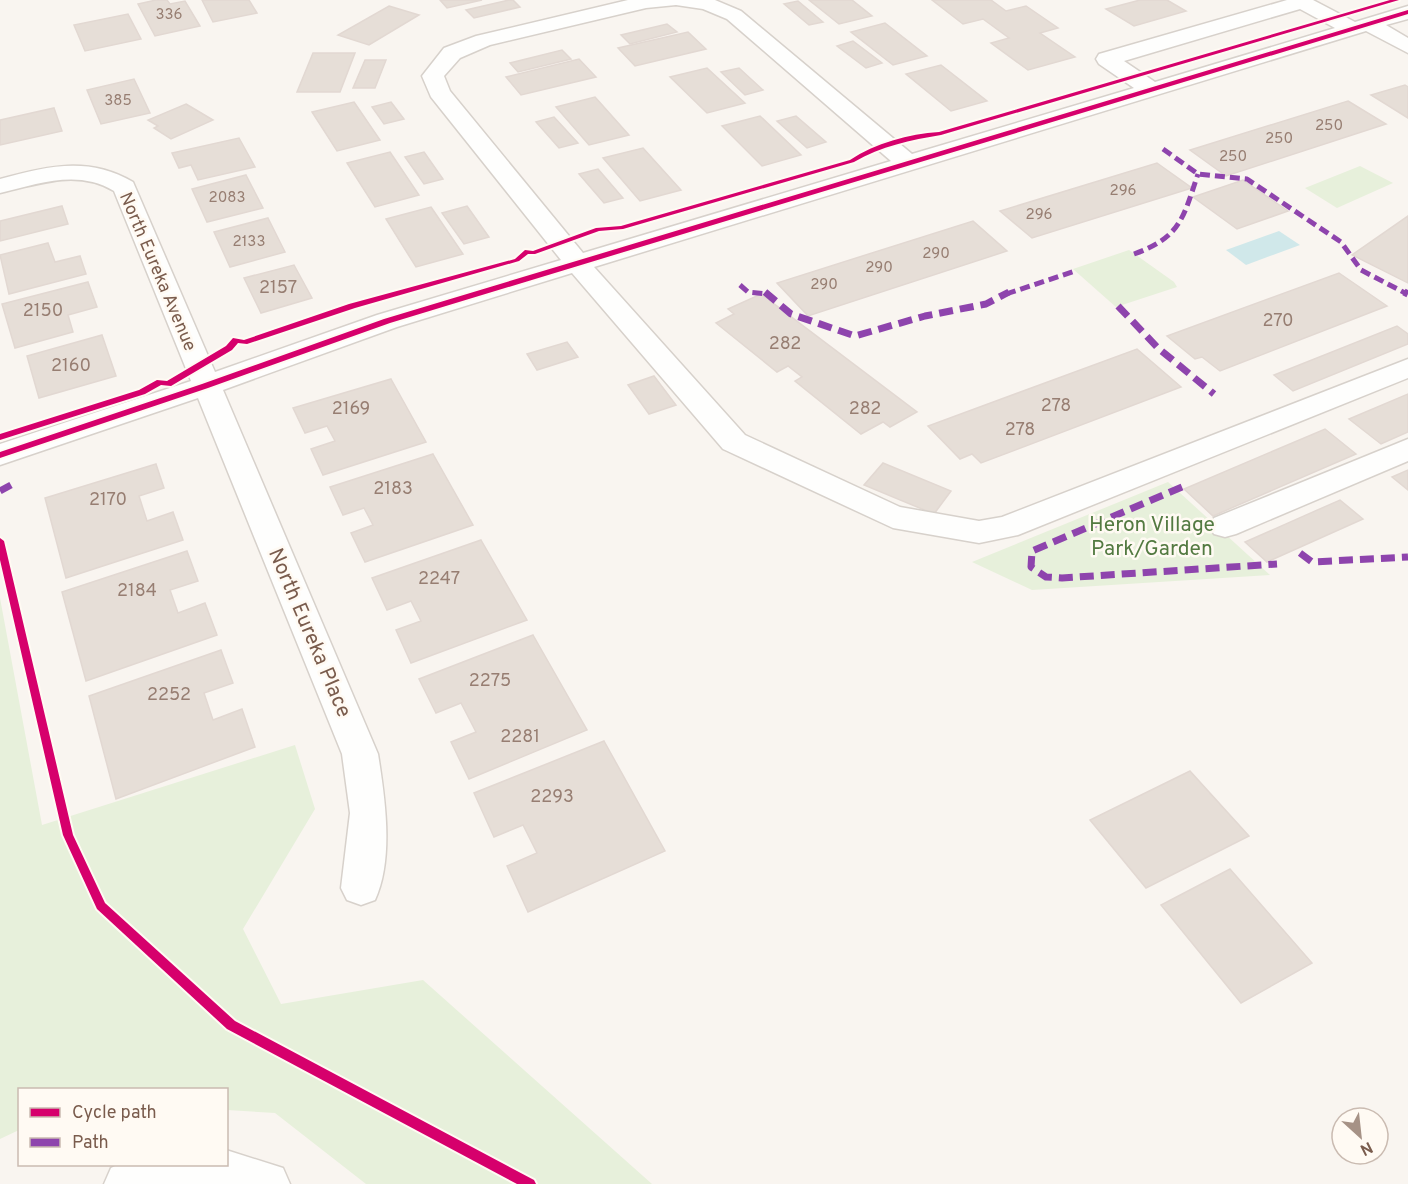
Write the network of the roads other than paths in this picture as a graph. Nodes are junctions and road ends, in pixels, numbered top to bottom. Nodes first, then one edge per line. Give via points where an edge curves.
1 (671, 0) edge
2 (680, 0) edge
3 (1392, 0) edge
4 (1408, 10) edge
5 (1361, 26) junction
6 (1408, 46) edge
7 (1151, 89) junction
8 (908, 162) junction
9 (0, 186) edge
10 (578, 264) junction
11 (1408, 368) edge
12 (205, 386) junction
13 (1408, 449) edge
14 (0, 455) edge
15 (1225, 526) dead end
16 (361, 888) dead end
17 (127, 1184) edge
18 (267, 1184) edge

1 - 10 street via 646,2 483,40 452,53 433,76 439,92
2 - 8 street via 707,4 734,15
3 - 4 street
4 - 5 street
5 - 6 street
5 - 7 street
5 - 7 street via 1302,2 1107,59
7 - 8 street
8 - 10 street
9 - 12 street, North Eureka Avenue via 40,176 95,172 110,176 124,188
10 - 11 street via 734,442 893,517 979,532 1007,527
10 - 12 street via 387,321
12 - 14 street
12 - 16 street, North Eureka Place via 360,754 369,813
13 - 15 street
17 - 18 street via 186,1170 228,1171

